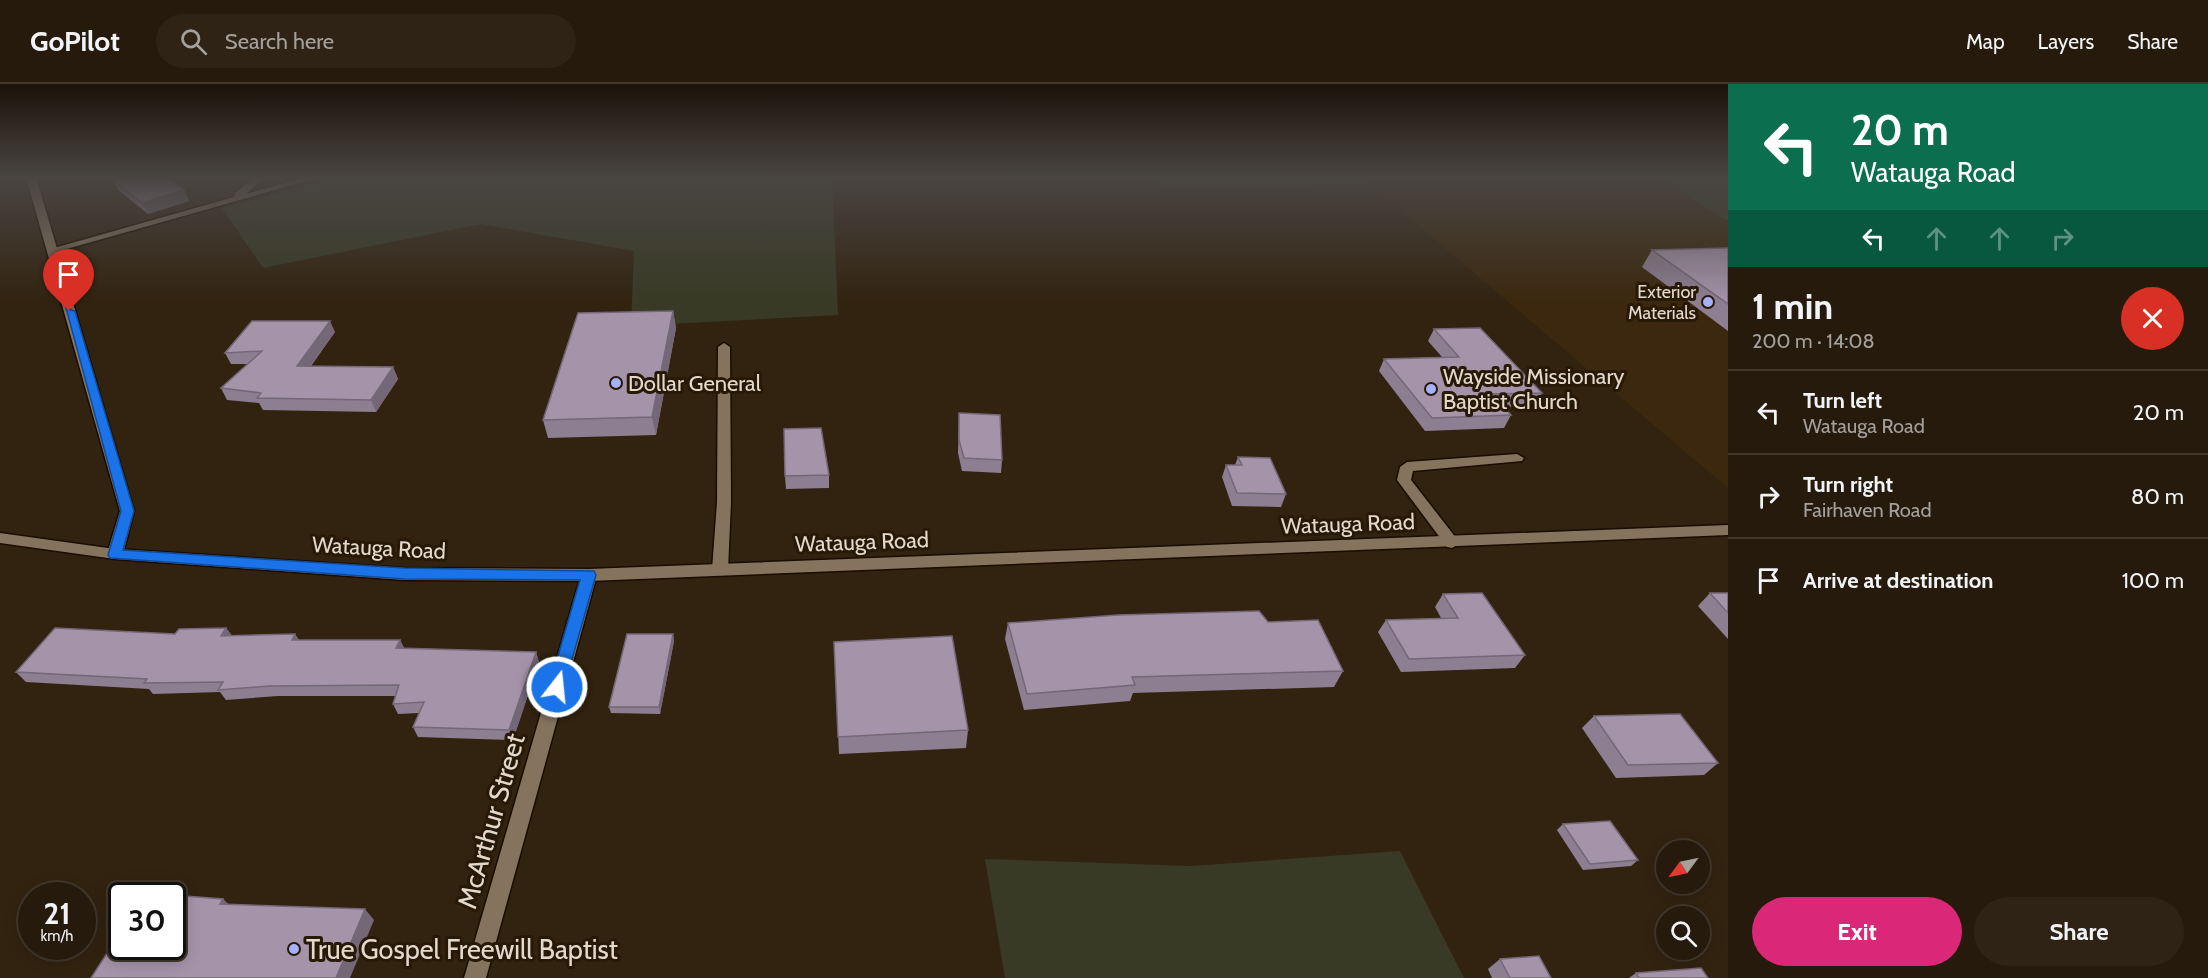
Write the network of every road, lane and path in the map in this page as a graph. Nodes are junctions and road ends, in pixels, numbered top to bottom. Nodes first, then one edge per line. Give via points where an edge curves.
1 (43, 219) edge
2 (161, 219) edge
3 (52, 250) junction
4 (724, 347) dead end
5 (1517, 458) dead end
6 (1728, 530) edge
7 (0, 538) edge
8 (1452, 543) junction
9 (115, 555) junction
10 (720, 570) junction
11 (589, 575) junction
12 (475, 978) edge

1 - 3 main road
2 - 3 main road
3 - 9 main road via 128,511
4 - 10 main road
5 - 8 main road via 1407,467 1404,480
6 - 8 main road, Watauga Road
7 - 9 main road, Watauga Road
8 - 10 main road, Watauga Road
9 - 11 main road, Watauga Road via 404,574
10 - 11 main road, Watauga Road
11 - 12 main road, McArthur Street

